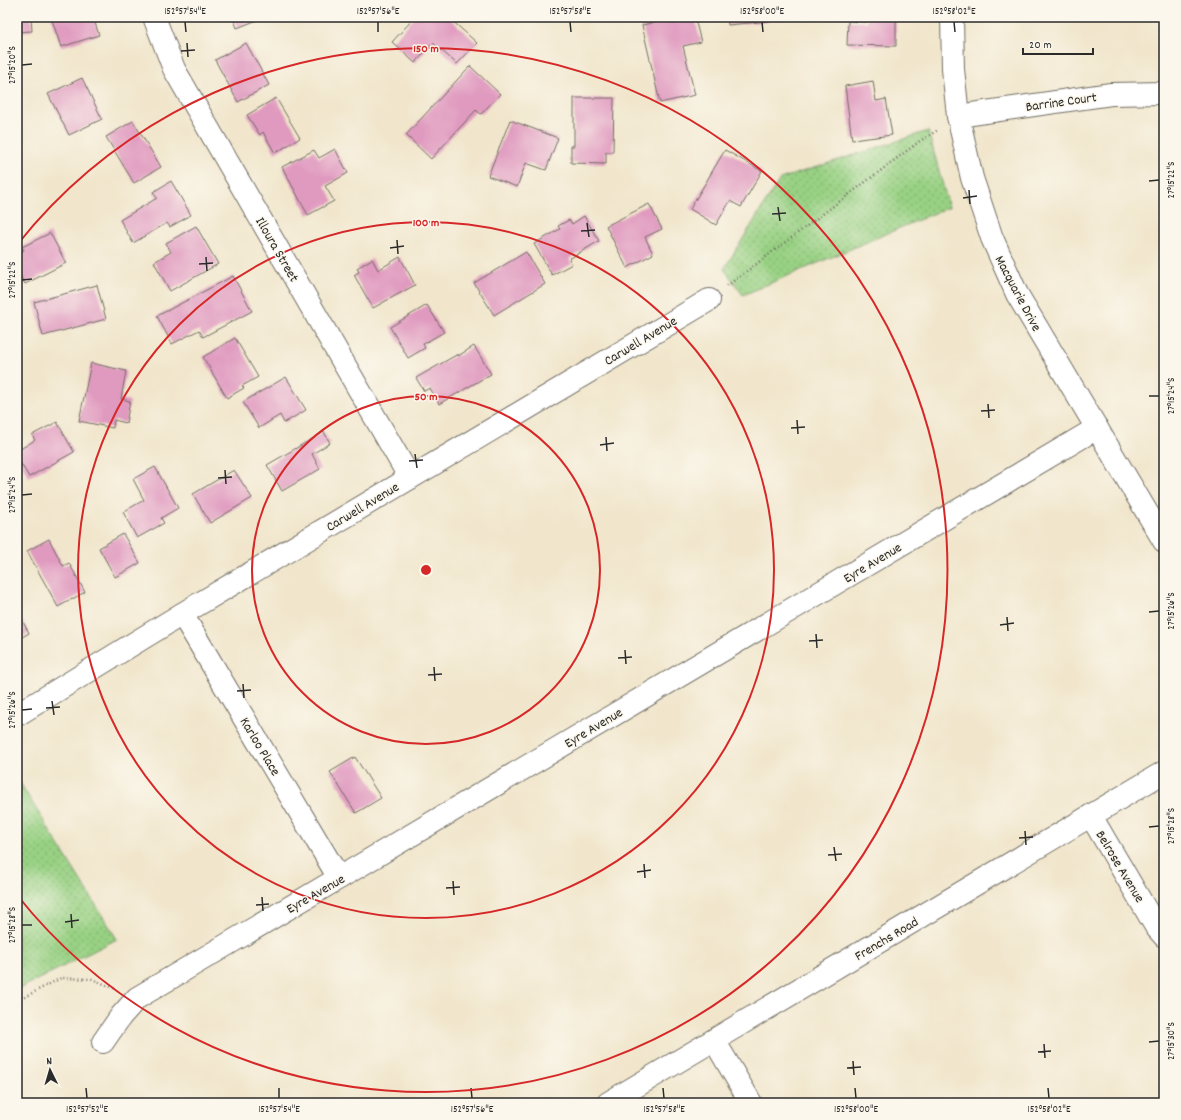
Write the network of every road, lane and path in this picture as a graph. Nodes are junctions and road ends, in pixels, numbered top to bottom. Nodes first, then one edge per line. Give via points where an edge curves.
1 (154, 17) edge
2 (952, 17) edge
3 (1164, 93) edge
4 (958, 116) junction
5 (709, 300) joint
6 (1097, 428) junction
7 (410, 478) junction
8 (1164, 541) edge
9 (182, 614) junction
10 (17, 715) edge
11 (1164, 772) edge
12 (1091, 816) junction
13 (340, 878) junction
14 (1164, 936) edge
15 (137, 998) junction
16 (17, 1001) edge
17 (714, 1040) junction
18 (103, 1042) dead end
19 (608, 1103) edge
20 (751, 1103) edge

1 - 7 street, Illoura Street via 174,69
2 - 4 street, Macquarie Drive via 953,69
3 - 4 street, Barrine Court via 1111,94
4 - 5 path via 914,146
4 - 6 street, Macquarie Drive via 972,178 992,238 1017,294
5 - 7 street, Carwell Avenue
6 - 8 street, Macquarie Drive
6 - 13 street, Eyre Avenue
7 - 9 street, Carwell Avenue
9 - 10 street, Carwell Avenue
9 - 13 street, Karloo Place
11 - 12 street, Frenchs Road
12 - 14 street, Belrose Avenue via 1156,927
12 - 17 street, Frenchs Road
13 - 15 street, Eyre Avenue
15 - 16 path via 92,979 61,978
15 - 18 street, Eyre Avenue
17 - 19 street, Frenchs Road
17 - 20 street

